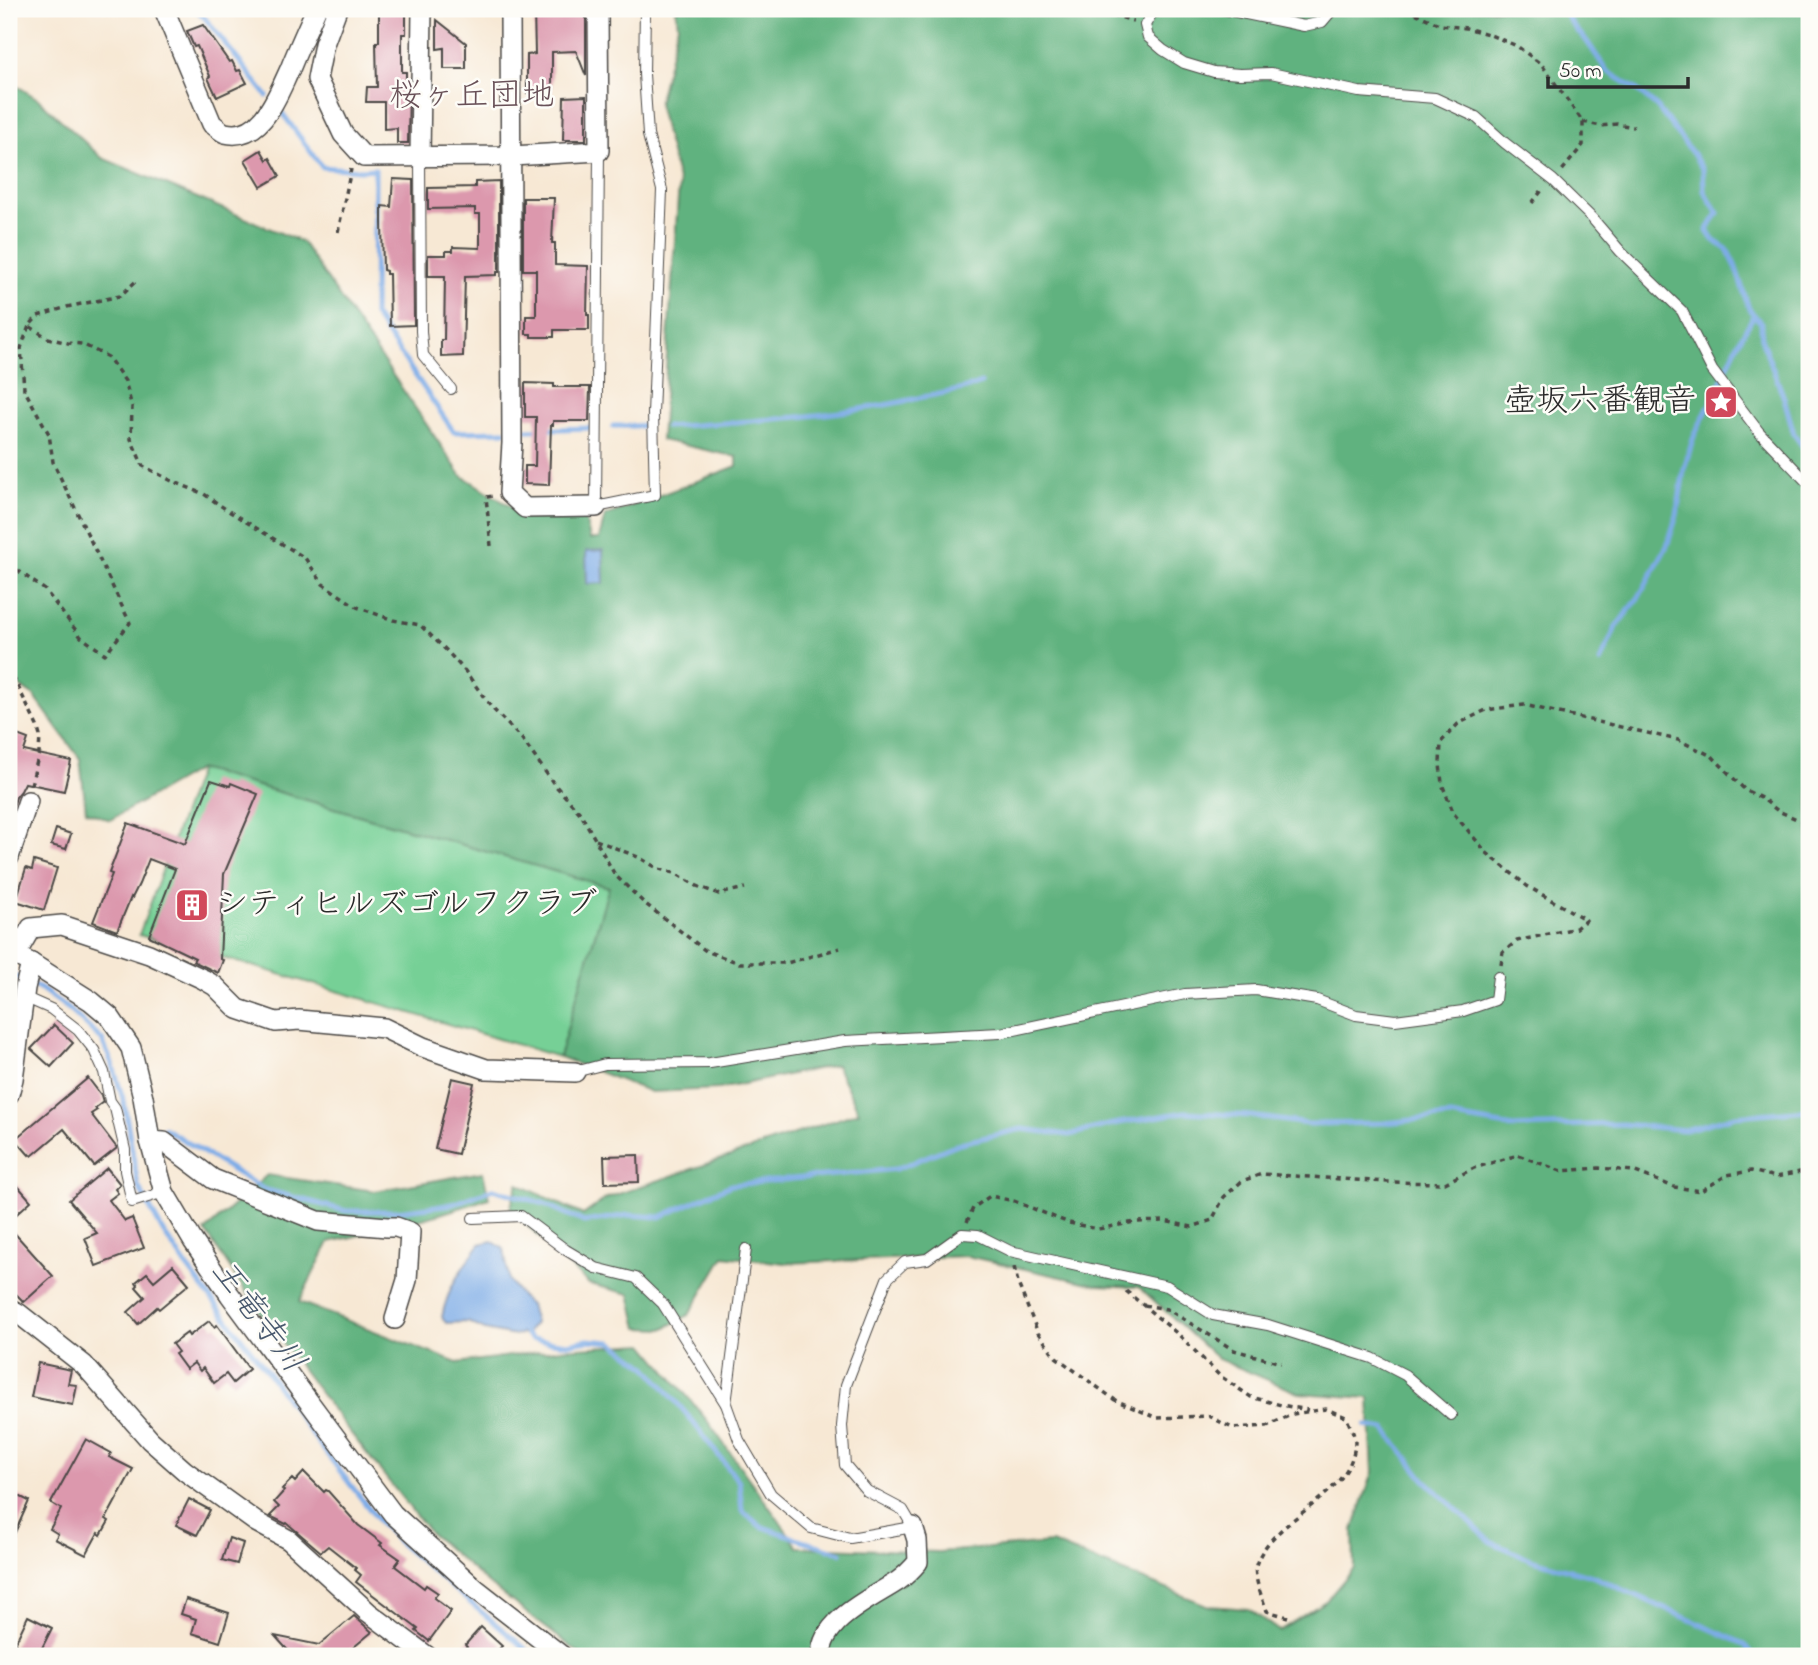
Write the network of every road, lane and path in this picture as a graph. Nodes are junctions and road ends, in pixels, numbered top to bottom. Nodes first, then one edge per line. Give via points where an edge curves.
1 (164, 9) edge
2 (316, 9) edge
3 (337, 9) edge
4 (422, 9) edge
5 (510, 9) edge
6 (598, 9) edge
7 (645, 9) edge
8 (1093, 9) edge
9 (1164, 9) edge
10 (1222, 9) edge
11 (1333, 9) edge
12 (1406, 9) edge
13 (1145, 25) junction
14 (1583, 122) junction
15 (1634, 127) dead end
16 (599, 151) junction
17 (512, 156) junction
18 (420, 157) junction
19 (349, 178) dead end
20 (1553, 180) junction
21 (1532, 203) dead end
22 (338, 232) dead end
23 (135, 282) dead end
24 (29, 326) junction
25 (451, 389) dead end
26 (1809, 484) edge
27 (509, 493) junction
28 (596, 508) junction
29 (491, 546) dead end
30 (9, 564) edge
31 (9, 668) edge
32 (28, 801) joint
33 (1809, 821) edge
34 (594, 839) junction
35 (9, 857) edge
36 (745, 888) dead end
37 (840, 947) dead end
38 (21, 962) edge
39 (1499, 977) joint
40 (575, 1072) joint
41 (9, 1094) edge
42 (150, 1141) junction
43 (1809, 1165) edge
44 (158, 1194) junction
45 (472, 1217) dead end
46 (962, 1234) junction
47 (746, 1249) dead end
48 (1010, 1251) junction
49 (1102, 1272) junction
50 (1142, 1304) junction
51 (9, 1308) edge
52 (396, 1319) dead end
53 (1281, 1363) dead end
54 (726, 1404) junction
55 (1313, 1411) junction
56 (1451, 1415) dead end
57 (912, 1527) junction
58 (1288, 1617) dead end
59 (427, 1656) edge
60 (562, 1656) edge
61 (821, 1656) edge

1 - 2 street via 212,124 225,133 240,133 266,116
3 - 18 street via 317,79 343,134 364,157
4 - 18 street
5 - 17 street
6 - 16 street
7 - 28 lane via 648,135 662,190 653,414 655,495
8 - 13 path
9 - 13 lane via 1152,13
10 - 11 lane via 1304,26 1322,22
12 - 14 path via 1441,25 1477,31 1517,46 1542,65
13 - 20 lane via 1148,37 1163,50 1184,63 1214,72 1271,73 1359,92 1435,97 1476,117
14 - 15 path
14 - 20 path via 1583,145
16 - 17 street
16 - 28 lane
17 - 18 street
17 - 27 street
18 - 25 lane via 423,355
19 - 22 path
20 - 21 path
20 - 26 lane via 1682,311 1717,376 1759,432
23 - 24 path via 120,296 38,316
24 - 30 path via 21,348 23,389 49,434 53,463 130,623 105,654 81,637 45,590
24 - 34 path via 48,338 82,344 108,357 125,381 132,407 131,439 143,466 204,494 305,558 323,584 357,607 420,625 522,739 581,814
27 - 28 street via 525,508
27 - 29 path via 486,497
31 - 32 path via 40,736
32 - 35 street
33 - 39 path via 1778,811 1745,790 1712,756 1678,740 1524,705 1486,710 1458,724 1441,742 1440,764 1454,814 1487,853 1527,886 1586,920 1576,928 1517,941 1503,952
34 - 36 path via 719,894
34 - 37 path via 615,875 706,951 739,963 788,963
38 - 40 street via 31,928 62,925 149,954 215,986 237,1009 276,1022 384,1028 486,1069
38 - 41 street
38 - 42 street via 91,1001 110,1017 131,1048
38 - 44 lane via 51,1009 94,1050 115,1108 132,1202
39 - 40 lane via 1495,1000 1463,1011 1395,1020 1356,1015 1317,999 1256,990 1185,994 1000,1033 845,1041 710,1063 605,1064
42 - 44 street via 162,1187
42 - 52 street via 164,1142 214,1179 318,1221 411,1232 407,1280
43 - 46 path via 1800,1172 1776,1177 1751,1171 1727,1175 1701,1191 1674,1187 1633,1171 1561,1171 1518,1155 1474,1168 1445,1183 1262,1174 1242,1181 1224,1197 1212,1220 1192,1227 1164,1221 1097,1229 990,1196 973,1208
44 - 60 street via 393,1514
45 - 54 lane via 521,1216 596,1268 636,1278 663,1304
46 - 48 lane
46 - 57 lane via 927,1259 905,1262 887,1279 846,1385 845,1465 867,1491 903,1510
47 - 54 lane
48 - 49 lane
48 - 55 path via 1038,1333 1056,1357 1115,1400 1157,1418 1209,1416 1232,1428 1266,1426
49 - 50 path
49 - 56 lane via 1167,1286 1213,1315 1268,1325 1373,1359 1405,1375
50 - 53 path via 1167,1309 1234,1350
50 - 55 path via 1220,1376 1251,1397
51 - 59 street via 85,1365 150,1440 185,1471 289,1540 368,1612
54 - 57 lane via 739,1440 771,1494 811,1528 850,1538
55 - 58 path via 1326,1409 1346,1417 1355,1440 1350,1461 1335,1486 1285,1527 1255,1567 1267,1611
57 - 61 street via 918,1562 900,1580 845,1615 826,1637

